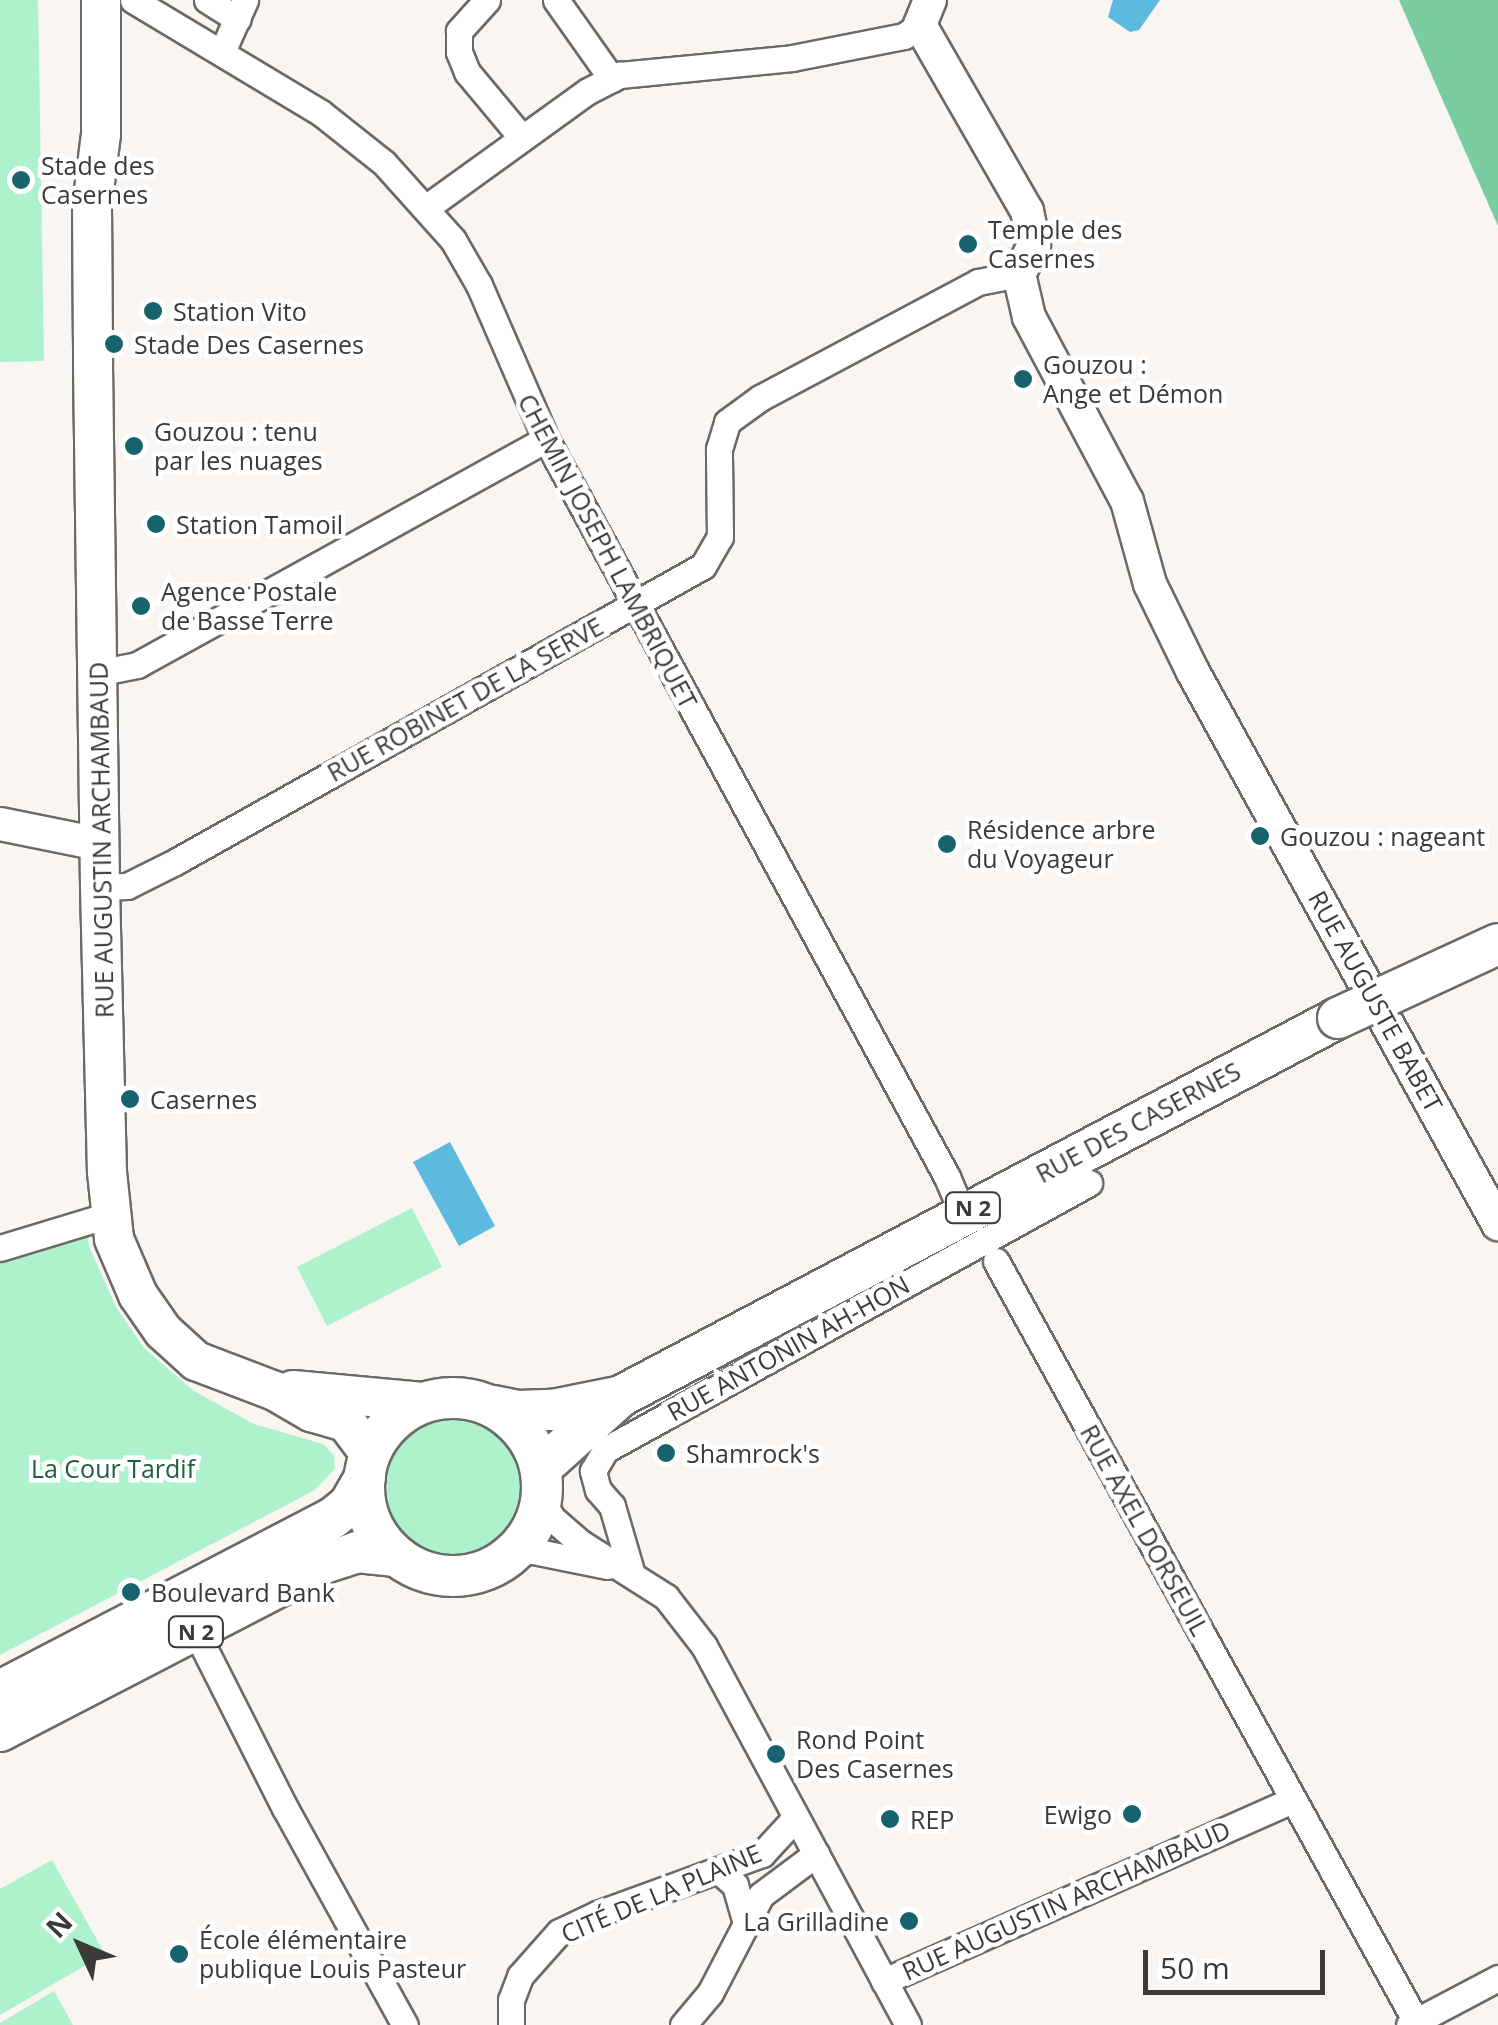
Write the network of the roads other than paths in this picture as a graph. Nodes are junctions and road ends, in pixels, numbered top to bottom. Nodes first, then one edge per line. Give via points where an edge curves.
1 (78, 0) edge
2 (101, 0) edge
3 (133, 0) edge
4 (207, 0) edge
5 (487, 0) edge
6 (556, 0) edge
7 (241, 10) edge
8 (925, 12) edge
9 (222, 52) junction
10 (612, 79) junction
11 (522, 138) junction
12 (92, 206) junction
13 (427, 206) junction
14 (1019, 274) junction
15 (541, 441) junction
16 (635, 605) junction
17 (98, 674) junction
18 (0, 824) edge
19 (100, 844) junction
20 (100, 887) junction
21 (1498, 944) edge
22 (1090, 1183) dead end
23 (112, 1214) junction
24 (962, 1214) junction
25 (1498, 1224) edge
26 (0, 1248) edge
27 (996, 1261) dead end
28 (276, 1391) junction
29 (621, 1396) junction
30 (425, 1402) junction
31 (492, 1406) junction
32 (367, 1465) junction
33 (541, 1484) junction
34 (518, 1548) junction
35 (396, 1556) junction
36 (631, 1572) junction
37 (196, 1632) junction
38 (0, 1691) edge
39 (0, 1732) edge
40 (1293, 1800) junction
41 (796, 1817) junction
42 (816, 1854) junction
43 (718, 1871) junction
44 (745, 1922) junction
45 (1498, 1978) edge
46 (884, 1981) junction
47 (1414, 2024) edge
48 (405, 2025) edge
49 (511, 2025) edge
50 (683, 2025) edge
51 (908, 2025) edge

1 - 12 main road, RUE AUGUSTIN ARCHAMBAUD via 80,134
2 - 12 main road, RUE AUGUSTIN ARCHAMBAUD via 101,134
3 - 9 street, CHEMIN JOSEPH LAMBRIQUET
4 - 7 street
5 - 11 street via 459,31 459,52 467,72
6 - 10 street
7 - 9 street
8 - 10 street via 904,36 792,58
8 - 14 street, RUE AUGUSTE BABET via 1026,211 1034,245
9 - 13 street, CHEMIN JOSEPH LAMBRIQUET via 321,113
10 - 11 street
11 - 13 street
12 - 17 main road, RUE AUGUSTIN ARCHAMBAUD
13 - 15 street, CHEMIN JOSEPH LAMBRIQUET via 479,286
14 - 16 street, RUE ROBINET DE LA SERVE via 978,282 727,422 719,449 720,537 704,566
14 - 25 street, RUE AUGUSTE BABET via 1029,317 1128,501 1150,584 1192,672
15 - 16 street, CHEMIN JOSEPH LAMBRIQUET
15 - 17 street via 137,665
16 - 20 street, RUE ROBINET DE LA SERVE via 175,862 127,886
16 - 24 street, CHEMIN JOSEPH LAMBRIQUET
17 - 19 main road, RUE AUGUSTIN ARCHAMBAUD
18 - 19 street
19 - 20 main road, RUE AUGUSTIN ARCHAMBAUD
20 - 23 main road, RUE AUGUSTIN ARCHAMBAUD
21 - 24 main road, RUE DES CASERNES / N 2, bridge via 1338,1018
22 - 36 street, RUE ANTONIN AH-HON via 605,1450 593,1471 612,1506
23 - 26 street
23 - 28 main road, RUE AUGUSTIN ARCHAMBAUD via 114,1240 138,1295 164,1331 196,1362
24 - 29 main road, RUE DES CASERNES / N 2
27 - 40 street, RUE AXEL DORSEUIL
28 - 30 main road, RUE AUGUSTIN ARCHAMBAUD via 317,1389
28 - 32 main road, RUE AUGUSTIN ARCHAMBAUD via 311,1412 346,1422
29 - 31 main road, N 2 via 552,1410
29 - 33 main road, N 2
30 - 31 main road, N 2 via 448,1398
30 - 32 main road, N 2 via 402,1414
31 - 33 main road via 531,1442
32 - 35 main road via 370,1520
32 - 38 main road, N 2 via 349,1504 334,1517
33 - 34 main road, N 2 via 533,1526
33 - 36 street, RUE AUGUSTIN ARCHAMBAUD via 552,1519
34 - 35 main road, N 2 via 501,1562 458,1576
34 - 36 street, RUE AUGUSTIN ARCHAMBAUD
35 - 37 main road, N 2 via 340,1556
36 - 41 street, RUE AUGUSTIN ARCHAMBAUD via 666,1598 704,1646
37 - 39 main road, N 2
37 - 48 street
40 - 46 street, RUE AUGUSTIN ARCHAMBAUD
40 - 47 street
41 - 42 street, RUE AUGUSTIN ARCHAMBAUD
41 - 43 street, CITÉ DE LA PLAINE via 762,1854
42 - 44 street, CITÉ DE LA PLAINE via 760,1895
42 - 46 street, RUE AUGUSTIN ARCHAMBAUD
43 - 44 street via 735,1885
43 - 49 street, CITÉ DE LA PLAINE via 558,1932 520,1976 510,2000
44 - 50 street, CITÉ DE LA PLAINE via 710,1994
45 - 47 street
46 - 51 street

